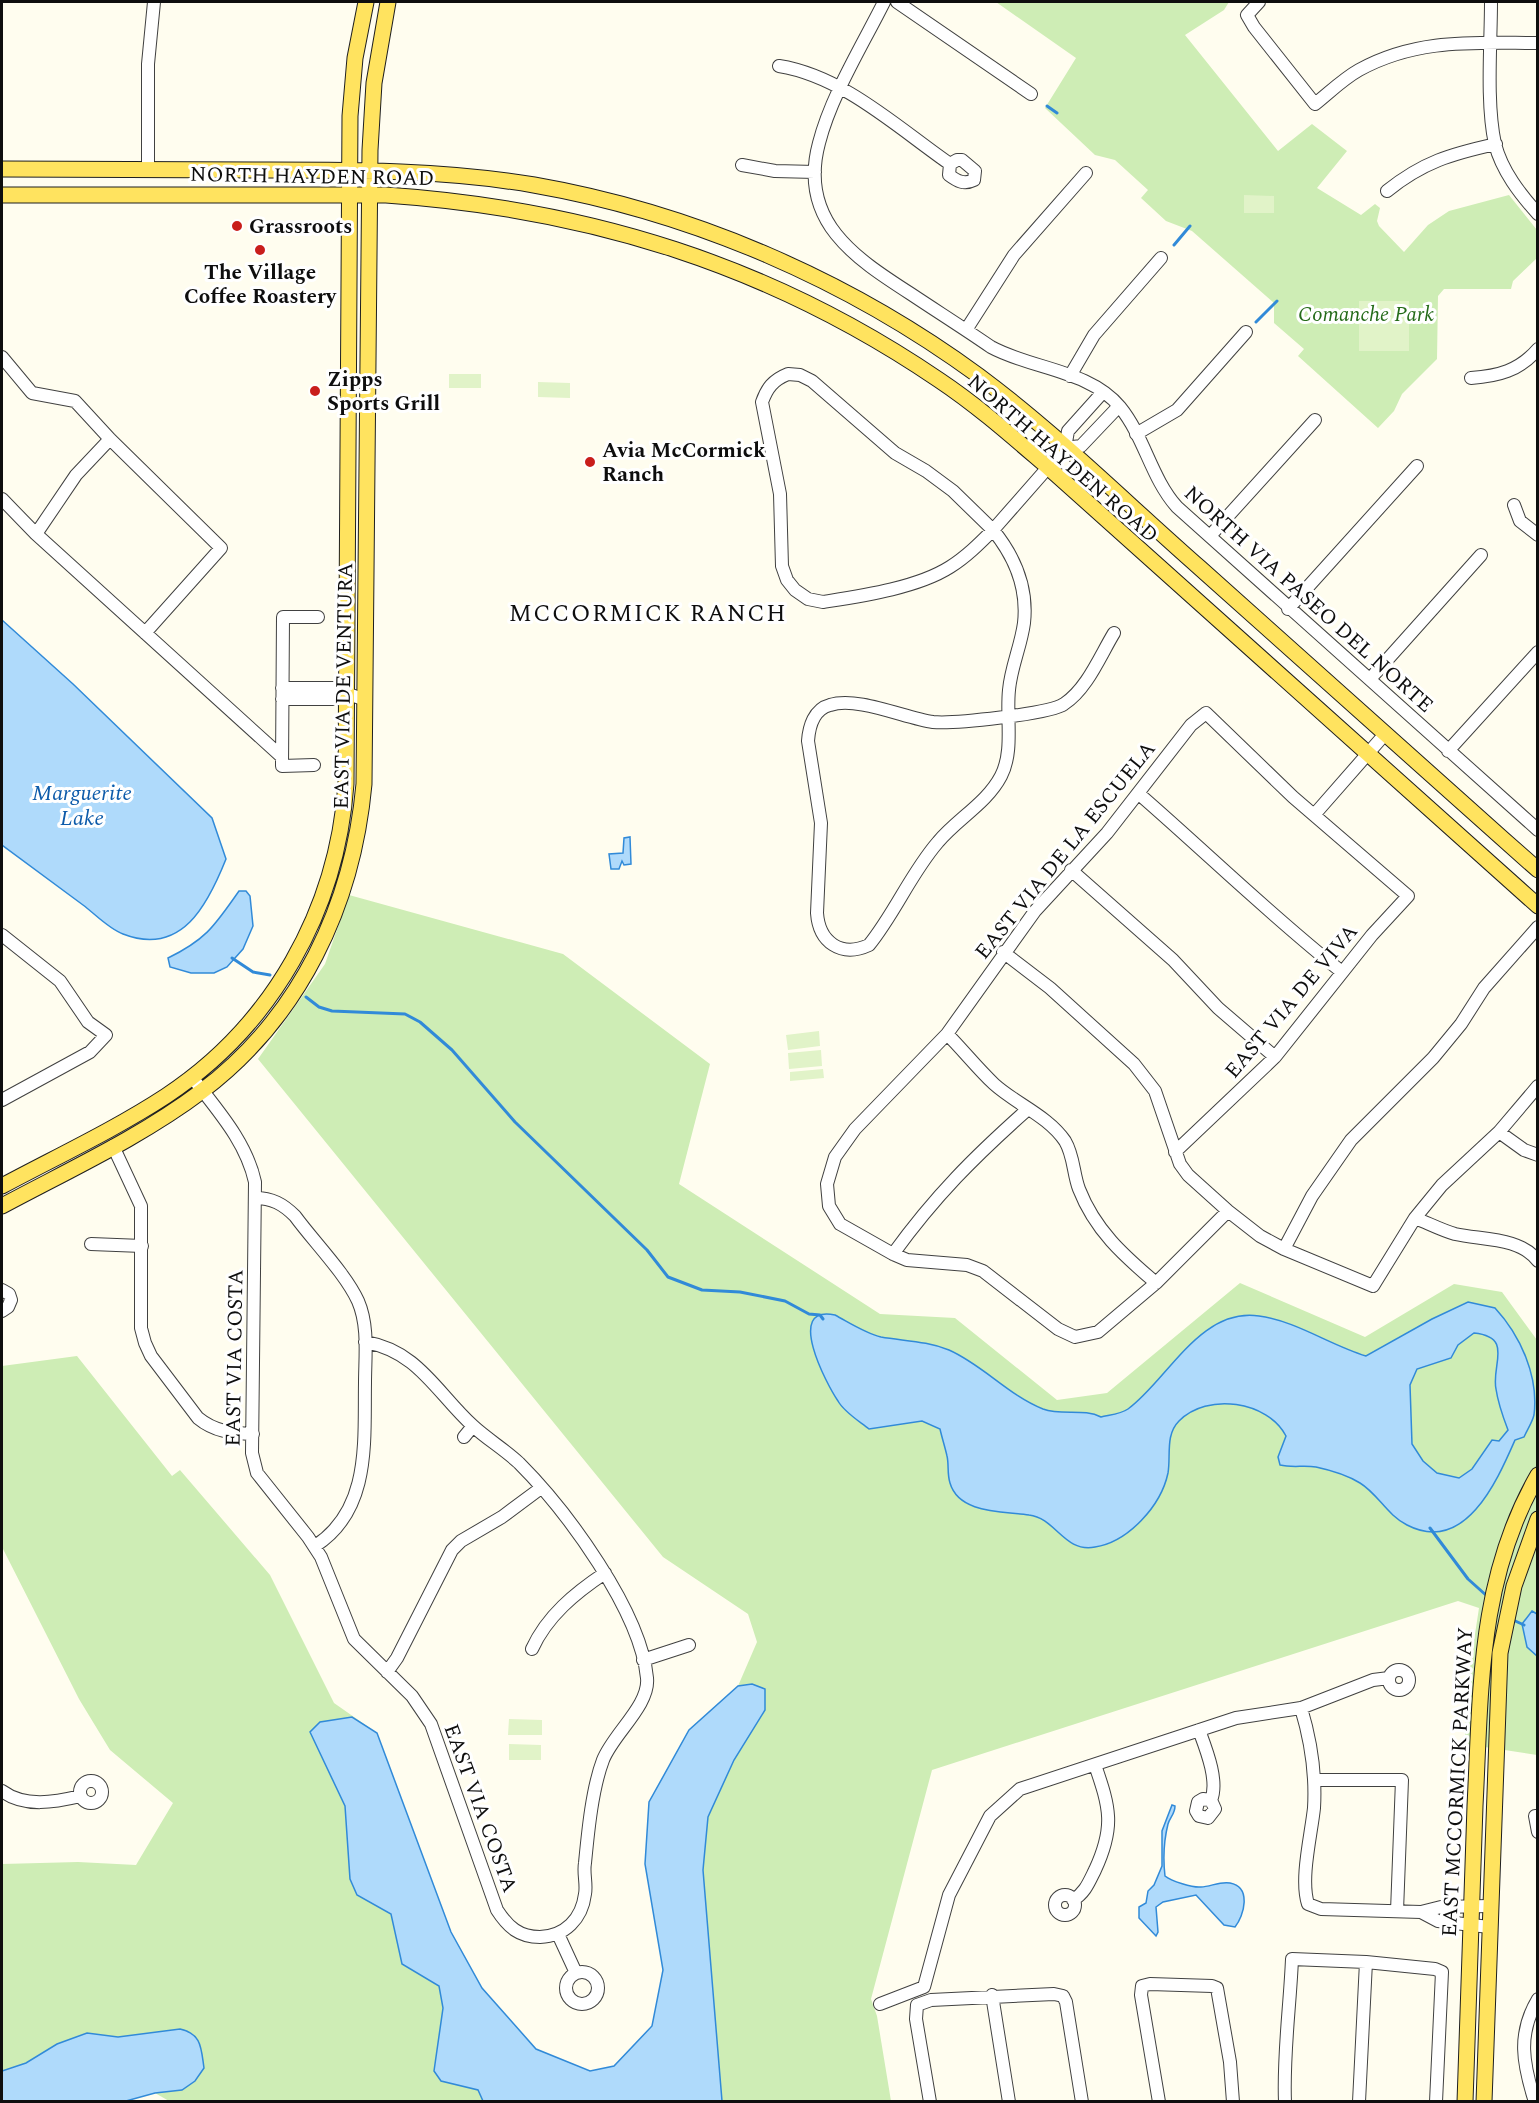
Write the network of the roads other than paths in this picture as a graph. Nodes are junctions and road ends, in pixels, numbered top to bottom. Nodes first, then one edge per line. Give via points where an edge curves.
1 (154, 2) edge
2 (366, 2) edge
3 (388, 2) edge
4 (884, 2) edge
5 (897, 2) edge
6 (1259, 2) edge
7 (1491, 2) edge
8 (1491, 43) junction
9 (1538, 43) edge
10 (779, 66) dead end
11 (842, 89) junction
12 (1031, 94) dead end
13 (1496, 144) junction
14 (950, 164) dead end
15 (742, 165) dead end
16 (2, 169) edge
17 (148, 170) junction
18 (350, 170) junction
19 (370, 170) junction
20 (815, 172) junction
21 (1086, 173) dead end
22 (1387, 191) dead end
23 (2, 195) edge
24 (350, 195) junction
25 (370, 195) junction
26 (1538, 214) edge
27 (1161, 258) dead end
28 (966, 330) junction
29 (1246, 332) dead end
30 (1538, 349) edge
31 (2, 357) edge
32 (1070, 376) junction
33 (1471, 378) dead end
34 (1103, 392) junction
35 (1119, 406) junction
36 (1315, 420) dead end
37 (1136, 434) junction
38 (110, 440) junction
39 (1065, 448) junction
40 (1417, 466) dead end
41 (1050, 468) junction
42 (2, 499) edge
43 (1514, 505) dead end
44 (993, 530) junction
45 (36, 534) junction
46 (1538, 535) edge
47 (1210, 536) junction
48 (1481, 555) dead end
49 (1288, 609) junction
50 (318, 617) dead end
51 (145, 633) junction
52 (1114, 633) dead end
53 (1538, 652) edge
54 (1370, 679) junction
55 (282, 693) junction
56 (348, 694) junction
57 (366, 700) junction
58 (1008, 716) junction
59 (1385, 734) junction
60 (1449, 751) junction
61 (1367, 754) junction
62 (282, 757) junction
63 (314, 765) dead end
64 (1139, 794) junction
65 (1314, 815) junction
66 (1538, 830) edge
67 (1071, 870) junction
68 (1538, 870) edge
69 (1538, 906) edge
70 (1538, 927) edge
71 (2, 935) edge
72 (1003, 952) junction
73 (1341, 972) junction
74 (947, 1034) junction
75 (1275, 1057) junction
76 (192, 1077) junction
77 (1538, 1086) edge
78 (202, 1091) junction
79 (2, 1100) edge
80 (1028, 1109) junction
81 (1499, 1132) junction
82 (113, 1146) junction
83 (1174, 1152) junction
84 (1538, 1155) edge
85 (2, 1186) edge
86 (255, 1198) junction
87 (2, 1206) edge
88 (1228, 1211) junction
89 (1415, 1218) junction
90 (91, 1244) dead end
91 (142, 1246) junction
92 (1284, 1249) junction
93 (893, 1254) junction
94 (1538, 1261) edge
95 (1156, 1283) junction
96 (2, 1290) edge
97 (2, 1311) edge
98 (365, 1342) junction
99 (473, 1426) junction
100 (253, 1434) junction
101 (465, 1437) dead end
102 (1538, 1475) edge
103 (541, 1488) junction
104 (1538, 1519) edge
105 (315, 1546) junction
106 (605, 1573) junction
107 (689, 1645) dead end
108 (532, 1649) dead end
109 (643, 1660) junction
110 (387, 1672) junction
111 (1389, 1678) dead end
112 (1301, 1708) junction
113 (1199, 1730) junction
114 (1095, 1765) junction
115 (1314, 1780) junction
116 (2, 1791) edge
117 (81, 1796) dead end
118 (1211, 1800) dead end
119 (1538, 1816) edge
120 (1538, 1832) edge
121 (1073, 1900) dead end
122 (1471, 1906) junction
123 (1489, 1906) junction
124 (1397, 1911) junction
125 (1421, 1912) junction
126 (1470, 1926) junction
127 (1489, 1927) junction
128 (558, 1934) junction
129 (1366, 1962) junction
130 (576, 1973) dead end
131 (992, 1995) junction
132 (1538, 1999) edge
133 (880, 2004) dead end
134 (930, 2102) edge
135 (1009, 2102) edge
136 (1082, 2102) edge
137 (1159, 2102) edge
138 (1233, 2102) edge
139 (1285, 2102) edge
140 (1359, 2102) edge
141 (1436, 2102) edge
142 (1465, 2102) edge
143 (1484, 2102) edge
144 (1535, 2102) edge

1 - 17 street via 148,64
2 - 18 main road, EAST VIA DE VENTURA via 353,74
3 - 19 main road, EAST VIA DE VENTURA via 374,83
4 - 11 street, NORTH VIA PASEO DEL NORTE
5 - 12 street
6 - 8 street via 1247,15 1315,104 1358,71 1395,53 1436,44
7 - 8 street
8 - 9 street
8 - 13 street
10 - 11 street via 799,69
11 - 14 street
11 - 20 street, NORTH VIA PASEO DEL NORTE via 819,142
13 - 22 street via 1430,162
13 - 26 street via 1509,176
15 - 20 street
16 - 17 main road, NORTH HAYDEN ROAD
17 - 18 main road, NORTH HAYDEN ROAD
18 - 19 main road, NORTH HAYDEN ROAD
18 - 24 main road, EAST VIA DE VENTURA
19 - 25 main road, EAST VIA DE VENTURA
19 - 39 main road, NORTH HAYDEN ROAD via 462,175 571,192 656,214 739,243 813,275 895,320 980,377
20 - 28 street, NORTH VIA PASEO DEL NORTE via 824,213 839,241 871,268
21 - 28 street via 1014,255
23 - 24 main road, NORTH HAYDEN ROAD
24 - 25 main road, NORTH HAYDEN ROAD
24 - 56 main road, EAST VIA DE VENTURA
25 - 41 main road, NORTH HAYDEN ROAD via 440,198 547,214 632,234 714,261 827,312 940,380
25 - 57 main road, EAST VIA DE VENTURA
27 - 32 street via 1094,334
28 - 32 street, NORTH VIA PASEO DEL NORTE via 1006,355
29 - 37 street via 1177,410
30 - 33 street via 1508,372
31 - 38 street via 32,393 75,401
32 - 34 street, NORTH VIA PASEO DEL NORTE
34 - 35 street, NORTH VIA PASEO DEL NORTE
34 - 39 street via 1068,431
35 - 37 street, NORTH VIA PASEO DEL NORTE
35 - 39 street via 1081,446
36 - 47 street
37 - 47 street, NORTH VIA PASEO DEL NORTE via 1168,497
38 - 45 street via 76,475
38 - 51 street via 221,548
39 - 41 street
39 - 59 main road, NORTH HAYDEN ROAD
40 - 49 street
41 - 44 street
41 - 61 main road, NORTH HAYDEN ROAD
42 - 45 street
43 - 46 street via 1520,521
44 - 44 street via 953,491 895,453 812,381 788,374 766,389 762,402 780,494 782,566 795,590 823,602 921,580 948,569
44 - 58 street via 1019,572 1024,609
45 - 51 street
47 - 49 street, NORTH VIA PASEO DEL NORTE
48 - 54 street
49 - 54 street, NORTH VIA PASEO DEL NORTE
50 - 55 street via 284,617
51 - 62 street
52 - 58 street via 1082,686 1063,705
53 - 60 street
54 - 60 street, NORTH VIA PASEO DEL NORTE
55 - 56 street via 341,699
55 - 62 street
56 - 57 street
56 - 76 main road, EAST VIA DE VENTURA via 345,802 334,864 321,903 297,955 266,1003 234,1040
57 - 78 main road, EAST VIA DE VENTURA via 359,831 333,920 313,963 285,1007 250,1048
58 - 58 street via 936,722 845,702 828,705 817,714 809,728 808,741 821,823 818,924 824,939 833,946 853,950 868,945 938,842 992,791 1006,762
59 - 61 street
59 - 68 main road, NORTH HAYDEN ROAD
60 - 66 street, NORTH VIA PASEO DEL NORTE
61 - 65 street
61 - 69 main road, NORTH HAYDEN ROAD
62 - 63 street via 282,766
64 - 65 street, EAST VIA DE LA ESCUELA via 1191,725 1206,713
64 - 67 street, EAST VIA DE LA ESCUELA
64 - 73 street via 1269,913
65 - 73 street, EAST VIA DE VIVA via 1408,896
67 - 72 street, EAST VIA DE LA ESCUELA
67 - 75 street
70 - 92 street via 1484,988 1433,1058 1351,1140 1312,1196
71 - 79 street via 60,981 88,1022 106,1035 90,1052
72 - 74 street, EAST VIA DE LA ESCUELA
72 - 83 street via 1050,988 1134,1064 1155,1091
73 - 75 street, EAST VIA DE VIVA
74 - 80 street via 994,1084
74 - 93 street, EAST VIA DE LA ESCUELA via 855,1129 835,1157 827,1184 829,1206 840,1224
75 - 83 street, EAST VIA DE VIVA
76 - 78 street, EAST VIA COSTA
76 - 85 main road, EAST VIA DE VENTURA via 142,1110
77 - 81 street
78 - 82 main road, EAST VIA DE VENTURA
78 - 86 street, EAST VIA COSTA via 243,1146 251,1163
80 - 93 street via 962,1168 926,1208
80 - 95 street via 1054,1127 1066,1142 1087,1209 1106,1237
81 - 84 street
81 - 89 street via 1442,1185
82 - 87 main road, EAST VIA DE VENTURA
82 - 91 street via 141,1206
83 - 88 street via 1188,1175
86 - 98 street via 285,1206 327,1258 357,1299
86 - 100 street, EAST VIA COSTA
88 - 92 street
88 - 95 street
89 - 92 street via 1373,1286
89 - 94 street via 1453,1233 1510,1244 1530,1252
90 - 91 street
91 - 100 street via 141,1328 151,1356 206,1425
93 - 95 street via 907,1260 967,1265 982,1271 1066,1335 1075,1337 1098,1332
96 - 97 street via 11,1300
98 - 99 street via 386,1346 414,1362
98 - 105 street via 361,1476 346,1515
99 - 101 street
99 - 103 street via 504,1450
100 - 105 street, EAST VIA COSTA via 256,1473
102 - 122 main road, EAST MCCORMICK PARKWAY via 1506,1548 1487,1616
103 - 106 street
103 - 110 street via 453,1550 398,1658
104 - 123 main road, EAST MCCORMICK PARKWAY via 1514,1586 1500,1653
105 - 110 street, EAST VIA COSTA via 354,1639
106 - 108 street via 559,1609
106 - 109 street via 620,1599
107 - 109 street
109 - 128 street via 647,1676 645,1694 609,1748 599,1775 584,1864 583,1906 572,1924
110 - 128 street, EAST VIA COSTA via 412,1696 432,1724 497,1910 505,1922 524,1935
111 - 112 street via 1373,1680
112 - 113 street via 1236,1718
112 - 115 street via 1310,1739
113 - 114 street
113 - 118 street via 1213,1791
114 - 121 street via 1108,1805 1109,1830 1086,1888
114 - 133 street via 1020,1789 990,1816 949,1895 924,1988
115 - 124 street via 1305,1887 1308,1904 1321,1909
115 - 124 street via 1402,1780
116 - 117 street via 24,1801
119 - 120 street
122 - 123 street
122 - 125 street
122 - 126 main road, EAST MCCORMICK PARKWAY
123 - 127 main road, EAST MCCORMICK PARKWAY
124 - 125 street
125 - 126 street via 1438,1921
126 - 127 street
126 - 142 main road, EAST MCCORMICK PARKWAY
127 - 143 main road, EAST MCCORMICK PARKWAY
128 - 130 street
129 - 139 street via 1292,1959 1284,2058
129 - 140 street
129 - 141 street via 1442,1972
131 - 134 street via 931,2000 917,2005
131 - 135 street
131 - 136 street via 1063,1996
132 - 144 street via 1527,2016 1523,2064
137 - 138 street via 1142,1986 1150,1984 1215,1986

